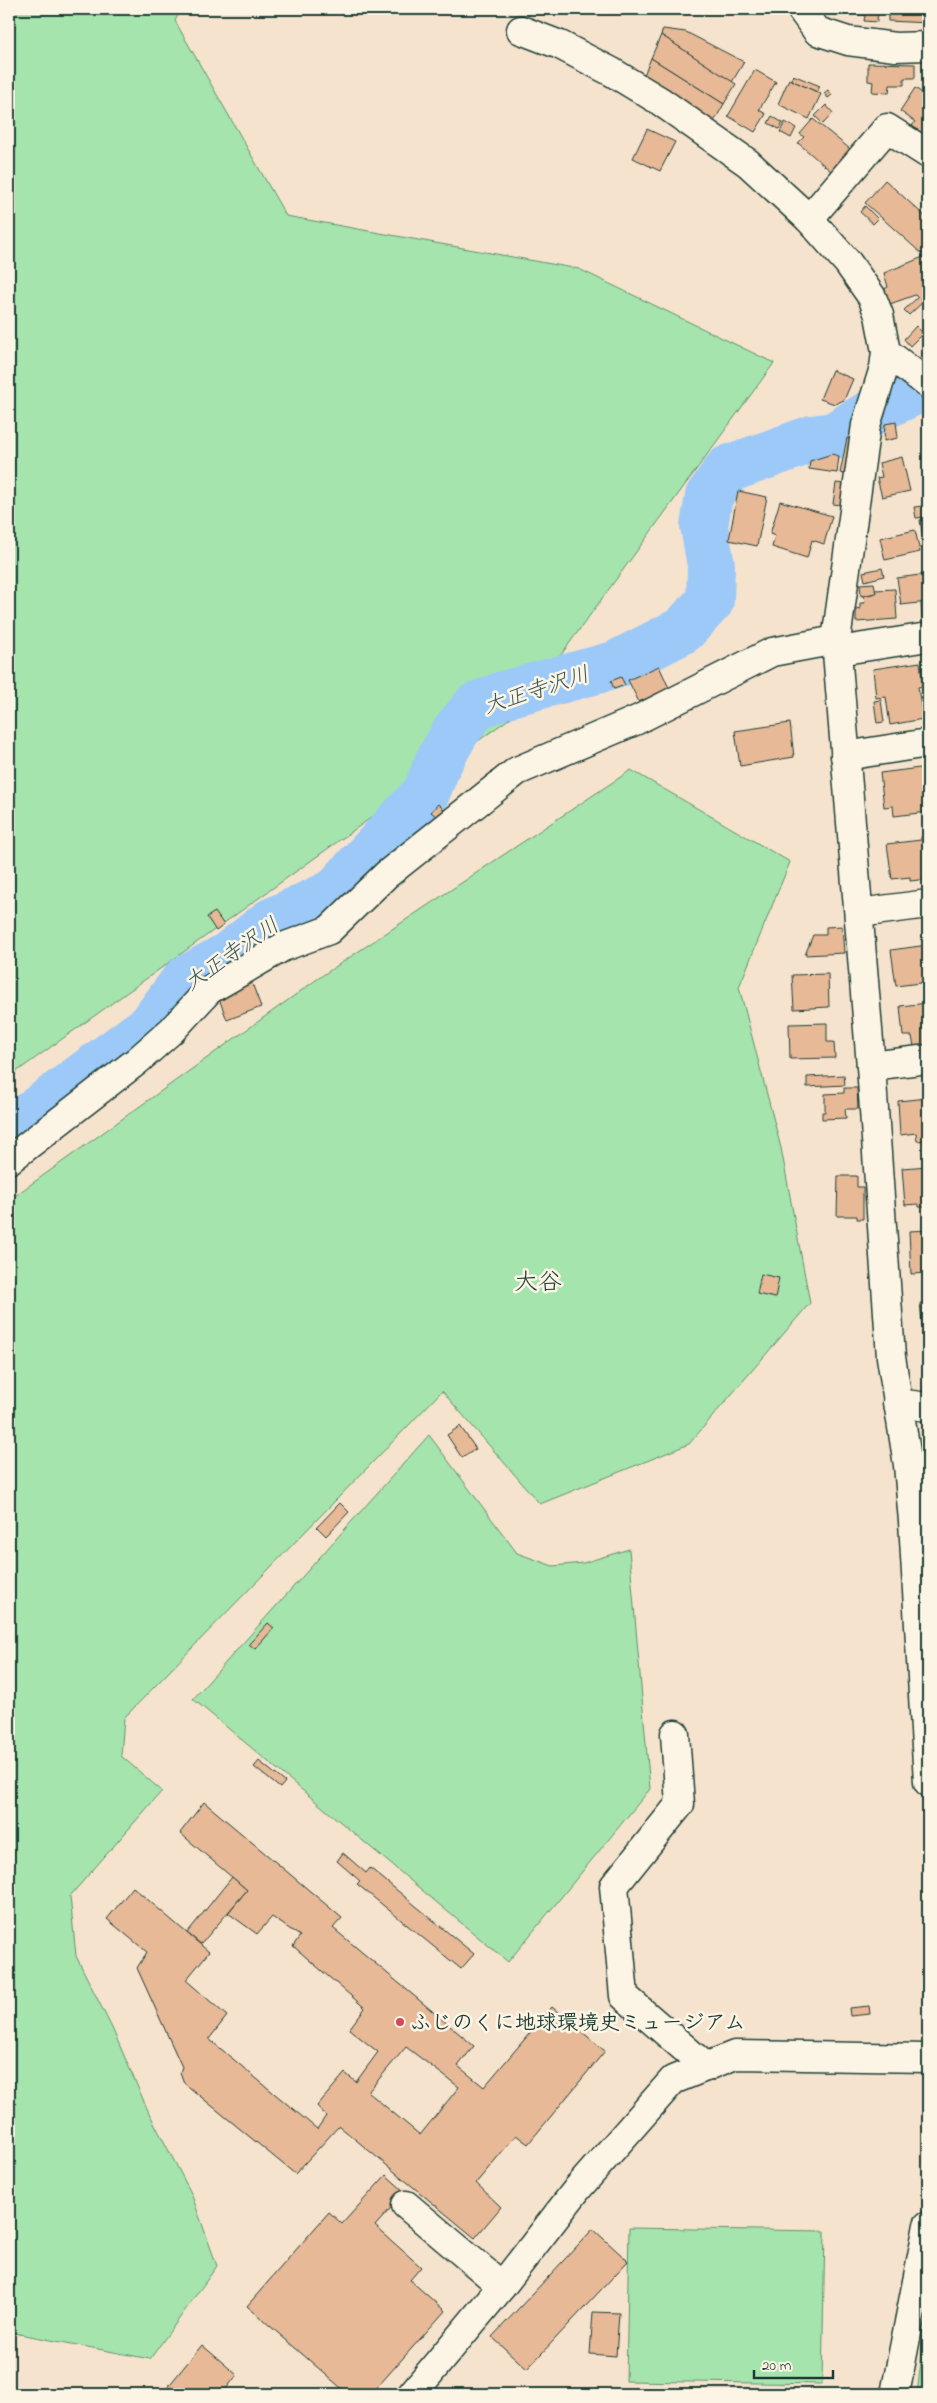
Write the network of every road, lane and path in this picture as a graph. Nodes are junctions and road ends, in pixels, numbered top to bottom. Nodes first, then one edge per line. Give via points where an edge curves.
1 (801, 9) edge
2 (521, 30) dead end
3 (928, 46) edge
4 (928, 154) edge
5 (809, 220) junction
6 (886, 352) junction
7 (922, 380) edge
8 (928, 636) edge
9 (837, 645) junction
10 (928, 743) edge
11 (846, 756) junction
12 (928, 904) edge
13 (859, 913) junction
14 (928, 1059) edge
15 (871, 1066) junction
16 (9, 1160) edge
17 (897, 1403) junction
18 (928, 1407) edge
19 (925, 1666) edge
20 (675, 1734) dead end
21 (928, 1782) edge
22 (928, 2058) edge
23 (706, 2067) junction
24 (406, 2205) dead end
25 (928, 2225) edge
26 (502, 2286) junction
27 (412, 2394) edge
28 (895, 2394) edge

1 - 3 street via 817,31 848,42 895,47
2 - 5 street via 560,45 660,101 748,163
4 - 5 street via 887,128
5 - 6 street via 848,263 872,297
6 - 7 street
6 - 9 street via 870,412
8 - 9 street
9 - 11 street
9 - 16 street via 772,652 638,720 517,771 386,875 330,930 283,947 209,990 172,1030 137,1061
10 - 11 street
11 - 13 street
12 - 13 street
13 - 15 street
14 - 15 street
15 - 17 street
17 - 18 street
17 - 19 street via 908,1465
19 - 21 street
20 - 23 street via 680,1804 614,1886 624,1996
22 - 23 street via 735,2056
23 - 26 street via 673,2080 578,2188
24 - 26 street
25 - 28 street
26 - 27 street

